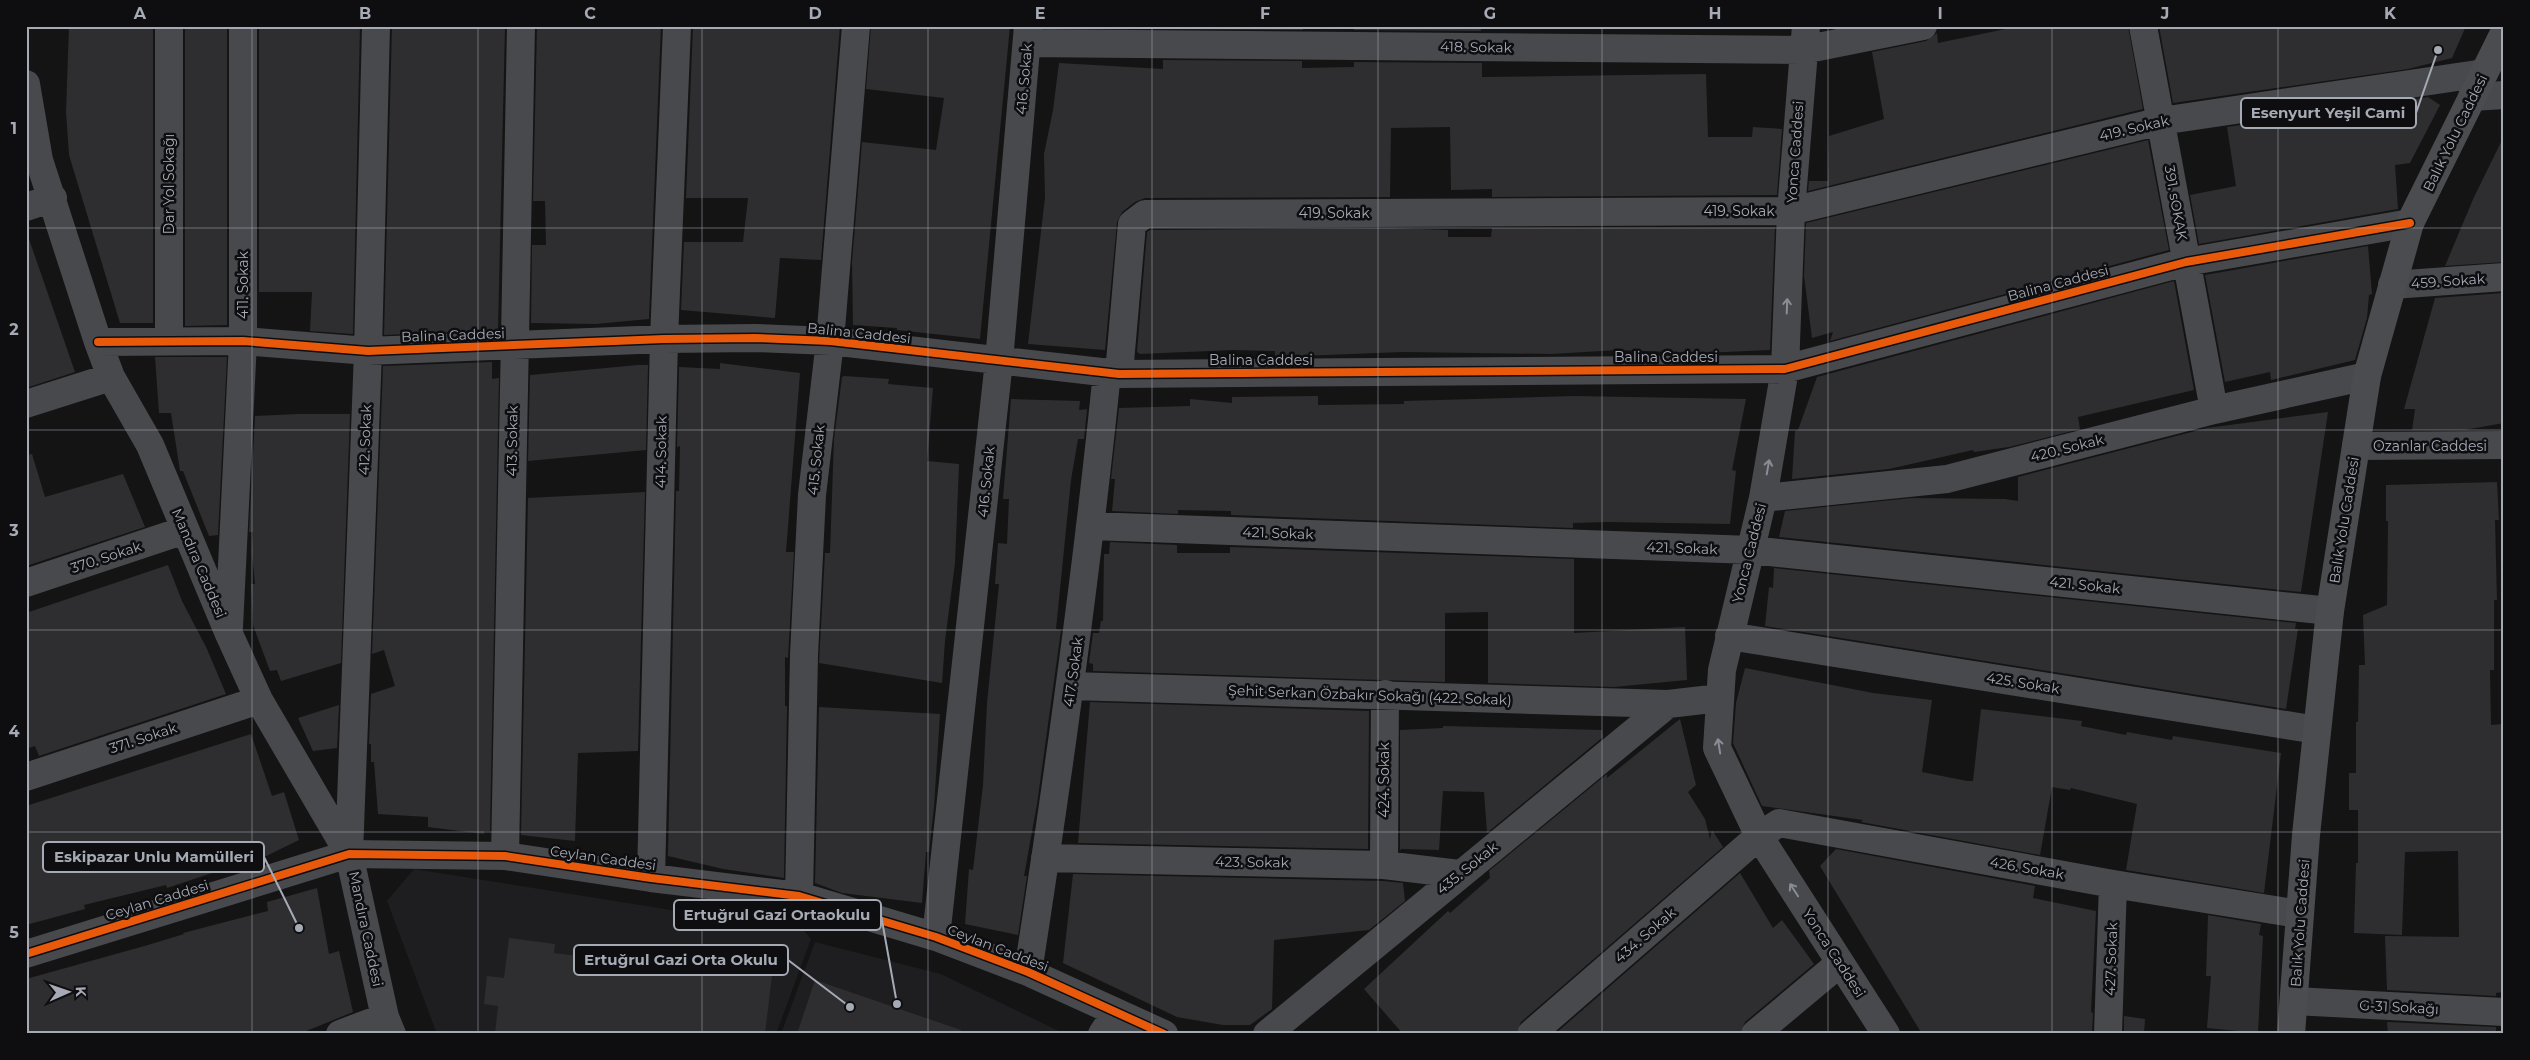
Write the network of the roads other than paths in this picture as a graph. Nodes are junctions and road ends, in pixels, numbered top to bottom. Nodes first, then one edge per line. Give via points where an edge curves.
1 (168, 26) edge
2 (243, 26) edge
3 (376, 26) edge
4 (521, 26) edge
5 (678, 26) edge
6 (856, 26) edge
7 (1923, 26) edge
8 (2143, 26) edge
9 (2504, 34) edge
10 (1028, 35) edge
11 (1805, 38) edge
12 (2484, 73) junction
13 (26, 84) edge
14 (2504, 95) edge
15 (2472, 97) junction
16 (2161, 121) junction
17 (53, 198) junction
18 (26, 207) edge
19 (1791, 211) junction
20 (2410, 223) junction
21 (2186, 262) junction
22 (2504, 277) edge
23 (2392, 285) junction
24 (664, 339) junction
25 (169, 341) junction
26 (243, 341) junction
27 (830, 341) junction
28 (98, 342) junction
29 (514, 346) junction
30 (368, 351) junction
31 (999, 361) junction
32 (1785, 369) junction
33 (1113, 373) junction
34 (2368, 376) junction
35 (111, 377) junction
36 (26, 404) edge
37 (2214, 410) junction
38 (2356, 446) junction
39 (2504, 446) edge
40 (1763, 498) junction
41 (1092, 526) junction
42 (185, 530) junction
43 (1751, 550) junction
44 (26, 583) edge
45 (2330, 611) junction
46 (229, 634) junction
47 (1728, 636) junction
48 (1071, 686) junction
49 (1385, 694) junction
50 (1720, 698) junction
51 (259, 700) junction
52 (1668, 704) junction
53 (2317, 730) junction
54 (26, 777) edge
55 (1759, 836) junction
56 (349, 854) junction
57 (504, 856) junction
58 (1046, 858) junction
59 (1384, 865) junction
60 (1459, 874) junction
61 (651, 878) junction
62 (2113, 884) junction
63 (799, 896) junction
64 (2299, 914) junction
65 (936, 937) junction
66 (26, 954) edge
67 (1840, 963) junction
68 (1028, 972) junction
69 (2294, 1001) junction
70 (2504, 1012) edge
71 (1109, 1023) edge
72 (388, 1025) edge
73 (340, 1034) edge
74 (1164, 1034) edge
75 (1267, 1034) edge
76 (1531, 1034) edge
77 (1755, 1034) edge
78 (1886, 1034) edge
79 (2108, 1034) edge
80 (2291, 1034) edge

1 - 25 street, Dar Yol Sokağı
2 - 26 street, 411. Sokak
3 - 30 street, 412. Sokak
4 - 29 street, 413. Sokak
5 - 24 street, 414. Sokak
6 - 27 street, 415. Sokak
7 - 11 street, 418. Sokak
8 - 16 street, 391. sOKAK
9 - 12 main road, Balık Yolu Caddesi
10 - 11 street, 418. Sokak
10 - 31 street, 416. Sokak
11 - 19 street, Yonca Caddesi
12 - 15 main road, Balık Yolu Caddesi
12 - 16 street, 419. Sokak
13 - 17 street, Mandıra Caddesi via 39,160
14 - 15 street
15 - 20 main road, Balık Yolu Caddesi
16 - 19 street, 419. Sokak
16 - 21 street, 391. sOKAK
17 - 18 street
17 - 28 street, Mandıra Caddesi
32 -> 19 street, Yonca Caddesi
19 - 33 street, 419. Sokak via 1145,214 1132,224
20 - 21 street, Balina Caddesi
20 - 23 main road, Balık Yolu Caddesi
21 - 32 street, Balina Caddesi
21 - 37 street, 391. sOKAK
22 - 23 street, 459. Sokak
23 - 34 main road, Balık Yolu Caddesi
24 - 27 street, Balina Caddesi
24 - 29 street, Balina Caddesi
24 - 61 street, 414. Sokak
25 - 26 street, Balina Caddesi
25 - 28 street, Balina Caddesi
26 - 30 street, Balina Caddesi
26 - 46 street, 411. Sokak
27 - 31 street, Balina Caddesi
27 - 63 street, 415. Sokak via 812,505 804,654
28 - 35 street, Mandıra Caddesi
29 - 30 street, Balina Caddesi
29 - 57 street, 413. Sokak
30 - 56 street, 412. Sokak
31 - 33 street, Balina Caddesi
31 - 65 street, 416. Sokak
32 - 33 street, Balina Caddesi
40 -> 32 street, Yonca Caddesi
33 - 41 street, 417. Sokak
34 - 37 street, 420. Sokak
34 - 38 main road, Balık Yolu Caddesi
35 - 36 street
35 - 42 street, Mandıra Caddesi via 150,445
37 - 40 street, 420. Sokak via 1947,479
38 - 39 street, Ozanlar Caddesi
38 - 45 main road, Balık Yolu Caddesi
40 - 43 street, Yonca Caddesi
41 - 43 street, 421. Sokak
41 - 48 street, 417. Sokak
42 - 44 street, 370. Sokak
42 - 46 street, Mandıra Caddesi
43 - 45 street, 421. Sokak
43 - 47 street, Yonca Caddesi
45 - 53 main road, Balık Yolu Caddesi
46 - 51 street, Mandıra Caddesi
47 - 50 street, Yonca Caddesi
47 - 53 street, 425. Sokak
48 - 49 street, Şehit Serkan Özbakır Sokağı (422. Sokak)
48 - 58 street, 417. Sokak
49 - 52 street, Şehit Serkan Özbakır Sokağı (422. Sokak)
49 - 59 street, 424. Sokak
50 - 52 street, Şehit Serkan Özbakır Sokağı (422. Sokak)
55 -> 50 street, Yonca Caddesi via 1717,748
51 - 54 street, 371. Sokak
51 - 56 street, Mandıra Caddesi
52 - 60 street, 435. Sokak
53 - 64 main road, Balık Yolu Caddesi
55 - 62 street, 426. Sokak via 1779,823
67 -> 55 street, Yonca Caddesi
55 - 76 street, 434. Sokak
56 - 57 street, Ceylan Caddesi
56 - 66 street, Ceylan Caddesi
56 - 72 street, Mandıra Caddesi
57 - 61 street, Ceylan Caddesi
58 - 59 street, 423. Sokak
58 - 68 street, 417. Sokak
59 - 60 street, 423. Sokak
60 - 75 street, 435. Sokak
61 - 63 street, Ceylan Caddesi
62 - 64 street, 426. Sokak
62 - 79 street, 427. Sokak
63 - 65 street, Ceylan Caddesi
64 - 69 main road, Balık Yolu Caddesi
65 - 68 street, Ceylan Caddesi
67 - 77 street
67 - 78 street, Yonca Caddesi
68 - 71 street, Ceylan Caddesi
69 - 70 street, G-31 Sokağı
69 - 80 main road, Balık Yolu Caddesi
71 - 74 street, Ceylan Caddesi
72 - 73 street

